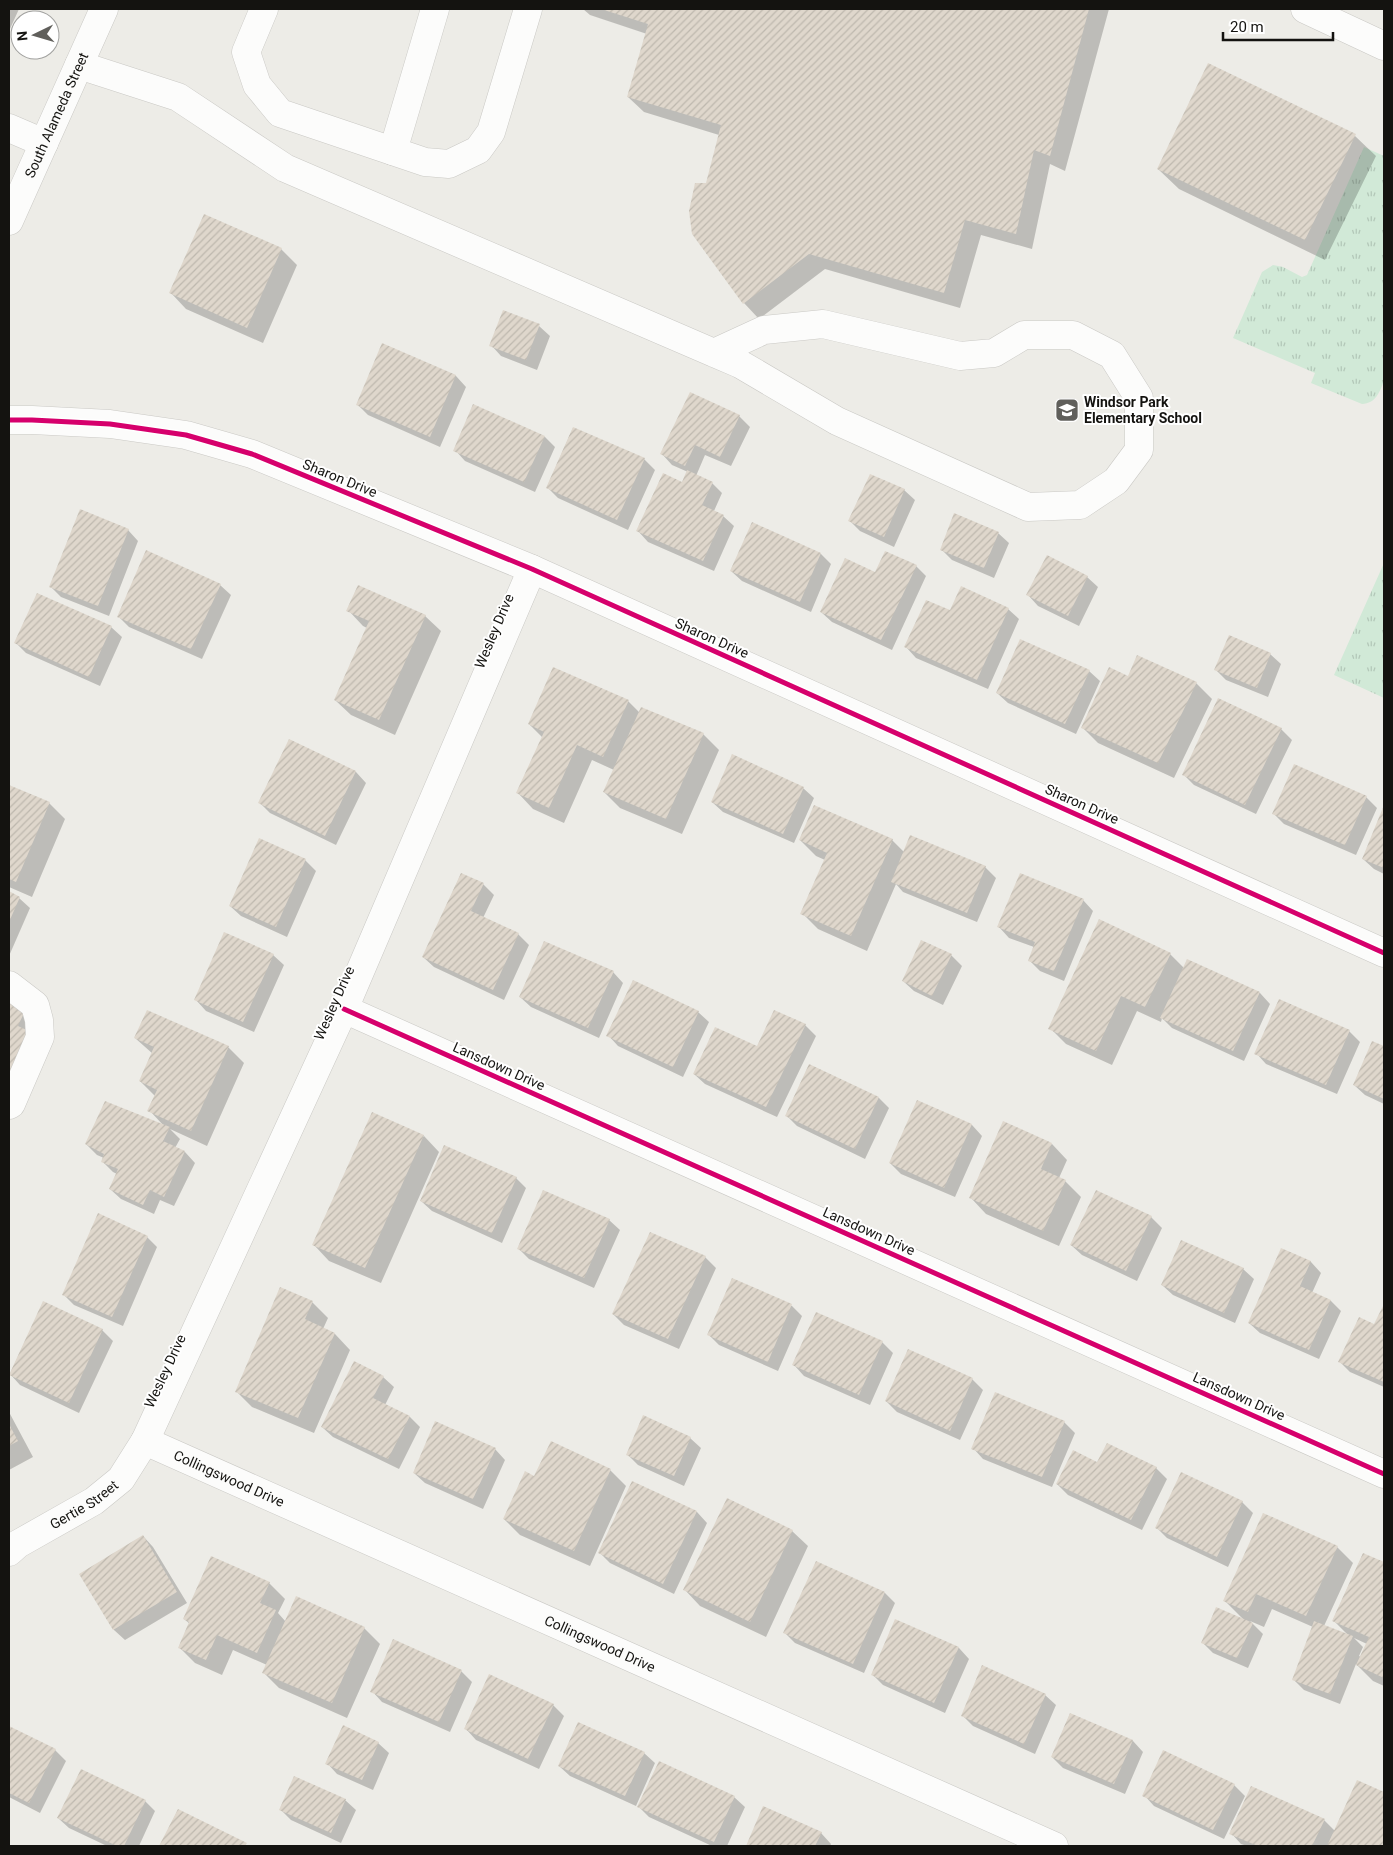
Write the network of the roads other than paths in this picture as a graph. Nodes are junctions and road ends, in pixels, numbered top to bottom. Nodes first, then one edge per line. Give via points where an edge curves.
1 (104, 9) edge
2 (264, 9) edge
3 (436, 9) edge
4 (528, 9) edge
5 (1305, 9) edge
6 (1384, 46) edge
7 (79, 65) junction
8 (9, 128) edge
9 (44, 143) junction
10 (393, 151) junction
11 (9, 221) edge
12 (714, 353) junction
13 (9, 420) edge
14 (532, 569) junction
15 (1384, 953) edge
16 (9, 985) edge
17 (344, 1009) junction
18 (9, 1105) edge
19 (145, 1441) junction
20 (1384, 1474) edge
21 (9, 1552) edge
22 (1054, 1846) edge

1 - 7 street, South Alameda Street
2 - 10 street via 246,52 257,85 280,113
3 - 10 street
4 - 10 street via 491,132 478,150 449,164 425,162
5 - 6 street
7 - 9 street, South Alameda Street
7 - 12 street via 178,97 285,168
8 - 9 street
9 - 11 street, South Alameda Street
12 - 12 street via 740,364 838,421 1028,508 1080,505 1116,481 1139,450 1139,398 1112,355 1073,335 1024,335 994,353 960,356 824,324 764,330
13 - 14 street, Sharon Drive via 110,424 196,438 252,454
14 - 15 street, Sharon Drive
14 - 17 street, Wesley Drive
16 - 18 street via 35,1005 40,1020 40,1037
17 - 19 street, Wesley Drive
17 - 20 street, Lansdown Drive
19 - 21 street, Gertie Street via 121,1479 94,1500
19 - 22 street, Collingswood Drive

